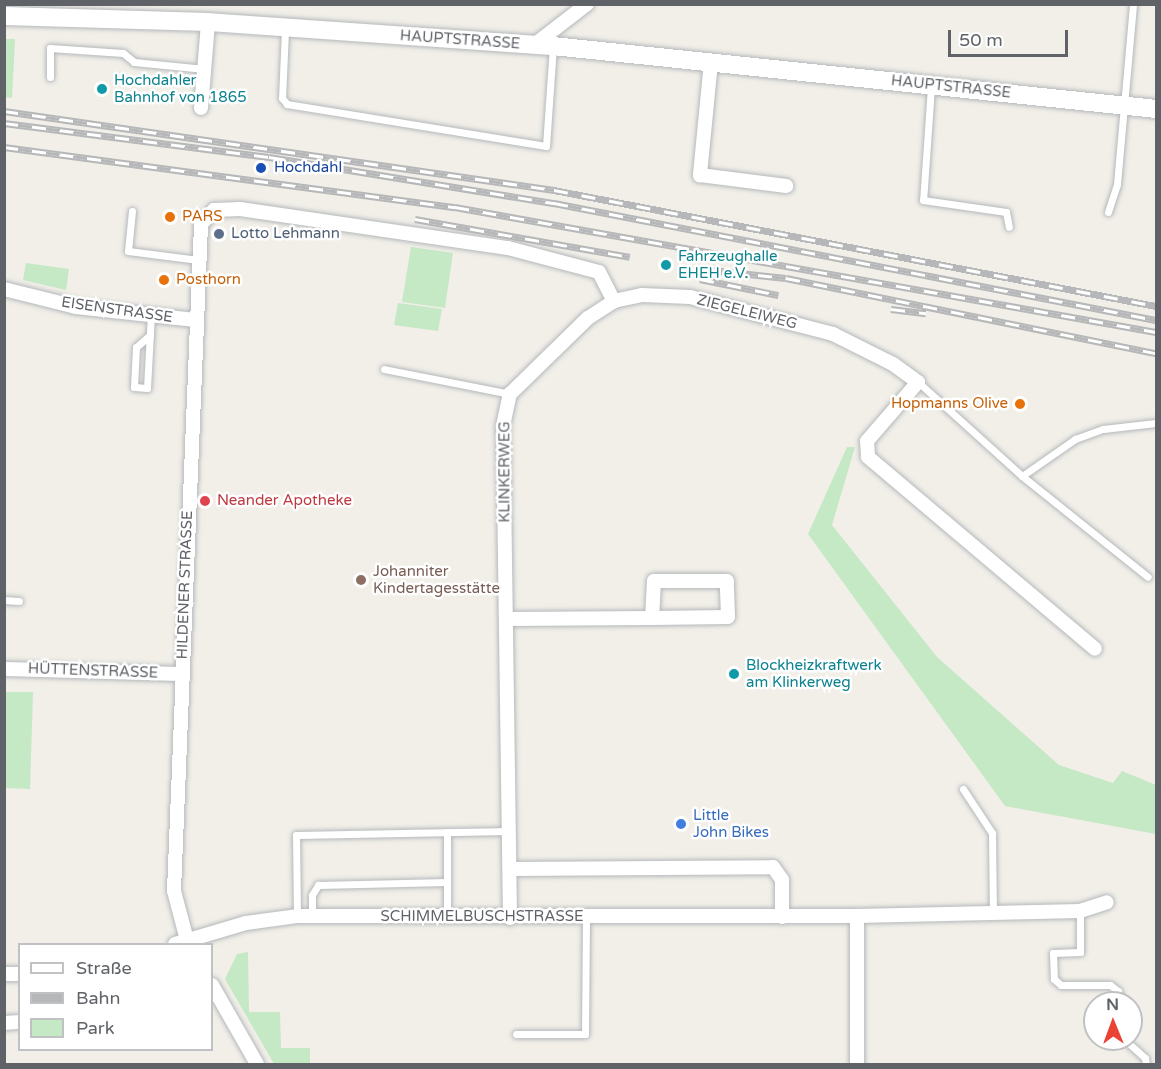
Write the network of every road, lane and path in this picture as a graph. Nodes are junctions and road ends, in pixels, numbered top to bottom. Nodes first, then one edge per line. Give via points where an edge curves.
1 (587, 4) edge
2 (1133, 4) edge
3 (4, 16) edge
4 (208, 22) junction
5 (285, 27) junction
6 (534, 45) junction
7 (553, 46) junction
8 (711, 62) junction
9 (205, 69) junction
10 (50, 77) dead end
11 (931, 85) junction
12 (1124, 106) junction
13 (201, 108) dead end
14 (1156, 109) edge
15 (786, 186) dead end
16 (132, 211) dead end
17 (1108, 212) dead end
18 (1009, 227) dead end
19 (198, 260) junction
20 (4, 289) edge
21 (614, 301) junction
22 (151, 315) junction
23 (195, 320) junction
24 (150, 335) junction
25 (384, 369) dead end
26 (918, 382) junction
27 (510, 394) junction
28 (1156, 423) edge
29 (1022, 476) junction
30 (1148, 577) dead end
31 (4, 600) edge
32 (19, 601) dead end
33 (652, 618) junction
34 (506, 619) junction
35 (1095, 649) dead end
36 (4, 669) edge
37 (182, 674) junction
38 (963, 789) dead end
39 (509, 831) junction
40 (447, 832) junction
41 (510, 869) junction
42 (447, 882) junction
43 (1107, 902) dead end
44 (1080, 911) junction
45 (993, 913) junction
46 (297, 916) junction
47 (312, 916) junction
48 (857, 916) junction
49 (447, 917) junction
50 (782, 917) junction
51 (510, 918) junction
52 (586, 918) junction
53 (183, 943) edge
54 (186, 943) edge
55 (213, 988) edge
56 (1118, 991) edge
57 (516, 1034) dead end
58 (1137, 1051) edge
59 (257, 1065) edge
60 (858, 1065) edge
61 (1146, 1065) edge

1 - 6 street
2 - 12 lane
3 - 4 street, HAUPTSTRASSE
4 - 5 street, HAUPTSTRASSE
4 - 9 street
5 - 6 street, HAUPTSTRASSE
5 - 7 lane via 282,98 287,104 546,146
6 - 7 street, HAUPTSTRASSE
7 - 8 street, HAUPTSTRASSE
8 - 11 street, HAUPTSTRASSE
8 - 15 street via 700,176
9 - 10 lane via 134,62 123,53 50,48
9 - 13 street
11 - 12 street, HAUPTSTRASSE
11 - 18 lane via 923,200 1006,212
12 - 14 street, HAUPTSTRASSE
12 - 17 lane via 1117,184
16 - 19 lane via 129,251
19 - 21 street, HILDENER STRASSE via 201,224 214,210 231,208 508,248 599,272
19 - 23 street, HILDENER STRASSE
20 - 22 street, EISENSTRASSE via 76,307
21 - 26 street, ZIEGELEIWEG via 666,294 758,314 861,345
21 - 27 street via 588,318
22 - 23 street, EISENSTRASSE
22 - 24 lane
23 - 37 street, HILDENER STRASSE
24 - 24 lane via 147,388 134,387 136,347
25 - 27 lane
26 - 29 lane
26 - 35 street via 867,441 868,457
27 - 34 street, KLINKERWEG via 503,426
28 - 29 lane via 1103,429 1075,439
29 - 30 lane
31 - 32 lane
33 - 33 street via 728,617 727,581 654,581
33 - 34 street
34 - 39 street, KLINKERWEG
36 - 37 street, HÜTTENSTRASSE
37 - 53 street, HILDENER STRASSE via 174,891
38 - 45 lane via 992,833
39 - 40 lane
39 - 41 street, KLINKERWEG
40 - 42 lane
40 - 46 lane via 296,835
41 - 50 street via 773,867 782,880
41 - 51 street, KLINKERWEG
42 - 47 lane via 318,885 312,895
42 - 49 lane
43 - 44 street, SCHIMMELBUSCHSTRASSE
44 - 45 street, SCHIMMELBUSCHSTRASSE
44 - 56 lane via 1080,952 1053,954 1054,980 1061,985 1110,985
45 - 48 street, SCHIMMELBUSCHSTRASSE
46 - 47 street, SCHIMMELBUSCHSTRASSE
46 - 54 street, SCHIMMELBUSCHSTRASSE via 246,923
47 - 49 street, SCHIMMELBUSCHSTRASSE
48 - 50 street, SCHIMMELBUSCHSTRASSE
48 - 60 street
49 - 51 street, SCHIMMELBUSCHSTRASSE
50 - 52 street, SCHIMMELBUSCHSTRASSE
51 - 52 street, SCHIMMELBUSCHSTRASSE
52 - 57 lane via 585,1034
55 - 59 street
58 - 61 lane

